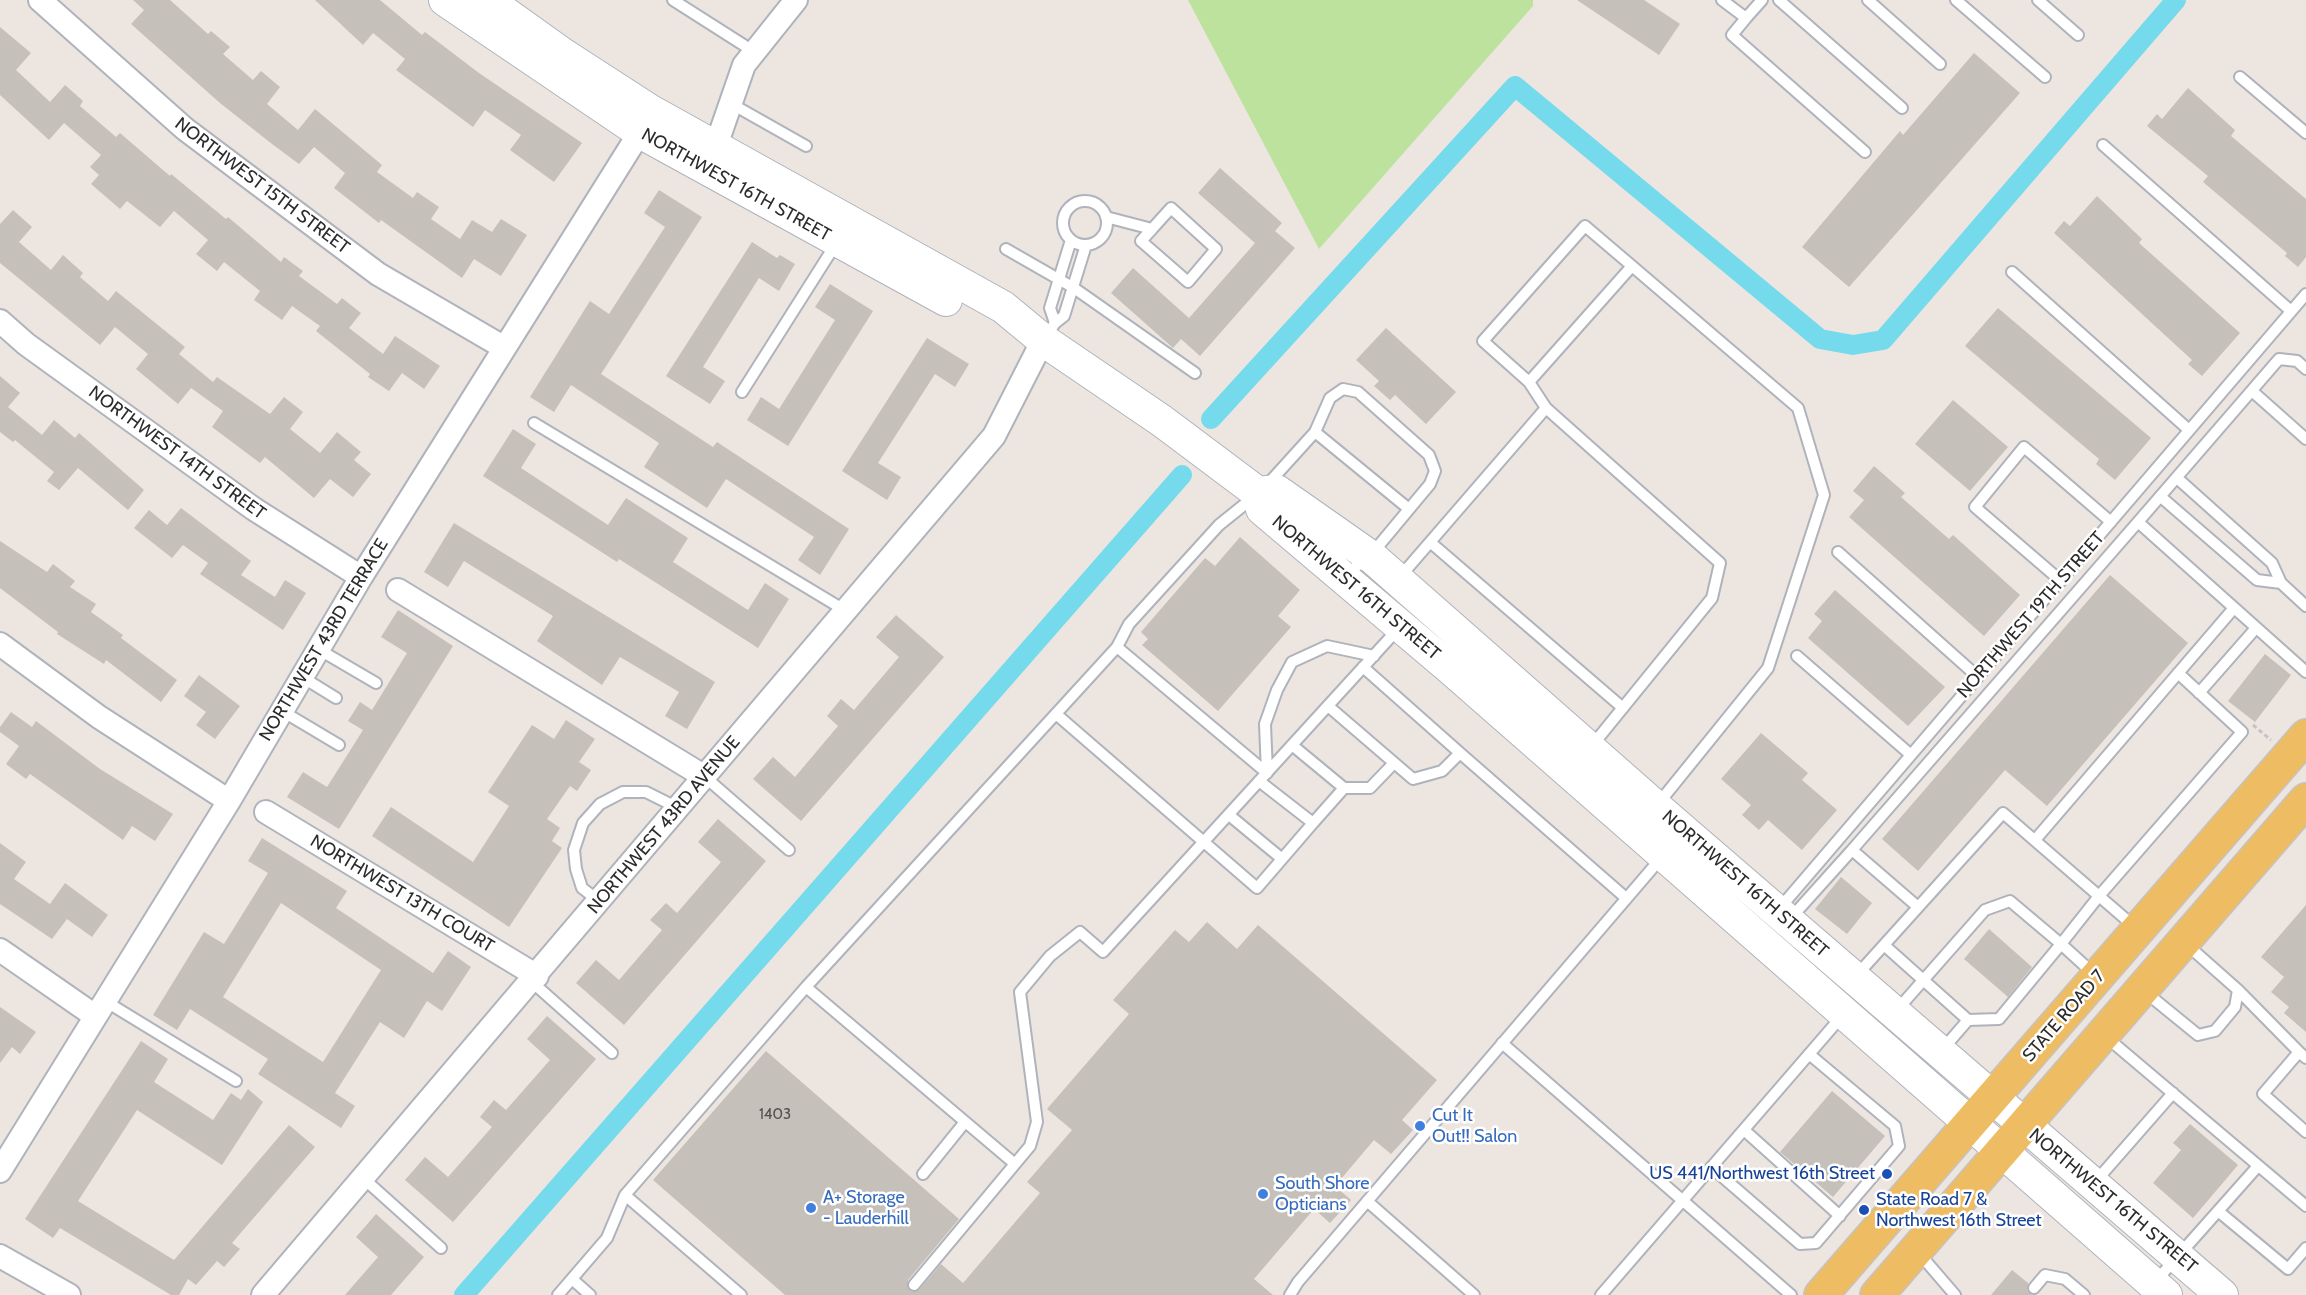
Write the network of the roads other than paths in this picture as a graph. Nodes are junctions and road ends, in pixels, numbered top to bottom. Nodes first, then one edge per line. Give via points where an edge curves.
1 (40, 0) edge
2 (444, 0) edge
3 (487, 0) edge
4 (673, 0) edge
5 (796, 0) edge
6 (1722, 0) edge
7 (1762, 0) edge
8 (1779, 0) edge
9 (1868, 0) edge
10 (1956, 0) edge
11 (2038, 0) edge
12 (1746, 18) junction
13 (2078, 35) dead end
14 (753, 51) junction
15 (1940, 64) dead end
16 (2045, 77) dead end
17 (2240, 77) dead end
18 (730, 104) junction
19 (1902, 108) dead end
20 (645, 121) junction
21 (2306, 133) edge
22 (2103, 145) dead end
23 (806, 146) dead end
24 (1865, 152) dead end
25 (711, 158) junction
26 (1106, 217) junction
27 (1152, 229) junction
28 (844, 231) junction
29 (1071, 240) junction
30 (1086, 244) junction
31 (1006, 249) dead end
32 (1632, 266) junction
33 (2012, 272) dead end
34 (1059, 280) junction
35 (1074, 288) junction
36 (2306, 294) edge
37 (2291, 311) junction
38 (0, 321) edge
39 (1049, 331) junction
40 (503, 347) junction
41 (2306, 369) edge
42 (1195, 373) dead end
43 (1529, 382) junction
44 (2252, 391) junction
45 (742, 392) dead end
46 (1546, 408) junction
47 (534, 423) dead end
48 (2189, 430) junction
49 (1315, 432) junction
50 (2306, 439) edge
51 (2177, 478) junction
52 (1258, 494) junction
53 (2160, 497) junction
54 (1409, 509) junction
55 (2110, 522) junction
56 (2138, 522) junction
57 (1430, 542) junction
58 (1838, 552) dead end
59 (1370, 556) junction
60 (361, 577) junction
61 (1343, 577) junction
62 (1397, 580) junction
63 (2061, 580) junction
64 (2281, 583) junction
65 (398, 590) dead end
66 (2306, 606) edge
67 (2234, 608) junction
68 (846, 611) junction
69 (1412, 614) junction
70 (2256, 628) junction
71 (0, 644) edge
72 (1117, 647) junction
73 (318, 649) junction
74 (1374, 656) junction
75 (1797, 656) dead end
76 (1364, 667) junction
77 (2306, 672) edge
78 (2178, 673) junction
79 (302, 677) junction
80 (1978, 677) junction
81 (376, 683) dead end
82 (2199, 693) junction
83 (336, 698) dead end
84 (1328, 706) junction
85 (1623, 708) junction
86 (282, 711) junction
87 (1056, 714) junction
88 (2306, 736) edge
89 (339, 745) dead end
90 (1292, 745) junction
91 (1460, 753) junction
92 (1911, 755) junction
93 (2306, 757) edge
94 (1580, 761) junction
95 (1394, 763) junction
96 (705, 777) junction
97 (1263, 777) junction
98 (1344, 788) junction
99 (2306, 800) edge
100 (229, 801) junction
101 (679, 808) junction
102 (266, 812) dead end
103 (1229, 814) junction
104 (1646, 818) junction
105 (1313, 823) junction
106 (1684, 831) junction
107 (2034, 840) junction
108 (1203, 843) junction
109 (789, 850) dead end
110 (1852, 850) junction
111 (1664, 855) junction
112 (1281, 858) junction
113 (2099, 896) junction
114 (1626, 898) junction
115 (600, 902) junction
116 (1918, 907) junction
117 (2138, 929) junction
118 (1774, 930) junction
119 (2183, 941) junction
120 (2061, 944) junction
121 (1884, 945) junction
122 (0, 951) edge
123 (2097, 977) junction
124 (1854, 978) junction
125 (534, 979) junction
126 (1923, 980) junction
127 (806, 987) junction
128 (2142, 989) junction
129 (2238, 990) junction
130 (99, 1008) junction
131 (1844, 1013) junction
132 (1895, 1013) junction
133 (1968, 1020) junction
134 (2103, 1034) junction
135 (1502, 1043) junction
136 (1940, 1052) junction
137 (612, 1053) dead end
138 (1809, 1054) junction
139 (2303, 1055) edge
140 (236, 1081) dead end
141 (2173, 1093) junction
142 (1993, 1097) junction
143 (965, 1122) junction
144 (1970, 1124) junction
145 (2023, 1125) junction
146 (1744, 1130) junction
147 (2306, 1132) edge
148 (2001, 1152) junction
149 (1015, 1164) junction
150 (2258, 1166) junction
151 (1711, 1167) junction
152 (0, 1171) edge
153 (923, 1174) dead end
154 (363, 1179) junction
155 (2093, 1184) junction
156 (625, 1195) junction
157 (1683, 1200) junction
158 (1366, 1201) junction
159 (2306, 1206) edge
160 (2218, 1211) junction
161 (1840, 1216) junction
162 (441, 1248) dead end
163 (2306, 1248) edge
164 (1916, 1250) junction
165 (0, 1256) edge
166 (2178, 1257) junction
167 (572, 1279) junction
168 (914, 1285) dead end
169 (2034, 1288) dead end
170 (2155, 1291) edge
171 (69, 1295) edge
172 (263, 1295) edge
173 (558, 1295) edge
174 (590, 1295) edge
175 (741, 1295) edge
176 (1290, 1295) edge
177 (1474, 1295) edge
178 (1601, 1295) edge
179 (1791, 1295) edge
180 (1821, 1295) edge
181 (1877, 1295) edge
182 (1955, 1295) edge
183 (2084, 1295) edge
184 (2222, 1295) edge

1 - 40 street, NORTHWEST 15TH STREET via 185,129 378,274
2 - 20 street, NORTHWEST 16TH STREET
3 - 20 street, NORTHWEST 16TH STREET via 564,55
4 - 14 lane
5 - 14 street
6 - 12 lane
7 - 12 lane
8 - 19 lane
9 - 15 lane
10 - 16 lane
11 - 13 lane
12 - 24 lane via 1732,34
14 - 18 street
17 - 21 lane
18 - 23 lane
18 - 25 street
20 - 25 street, NORTHWEST 16TH STREET
20 - 40 street, NORTHWEST 43RD TERRACE
22 - 37 lane
25 - 28 street, NORTHWEST 16TH STREET
26 - 27 lane
26 - 29 lane via 1090,201 1070,207 1063,220
26 - 30 lane via 1107,225 1100,239
27 - 27 lane via 1141,241 1188,282 1216,249 1171,208
28 - 39 street, NORTHWEST 16TH STREET
28 - 45 lane
29 - 30 lane
29 - 34 lane
30 - 35 lane
31 - 34 lane
32 - 43 lane
32 - 43 lane via 1585,226 1483,341
32 - 104 lane via 1798,408 1824,495 1768,668
33 - 48 lane
34 - 35 lane
34 - 39 lane via 1050,308
35 - 39 lane via 1064,316
35 - 42 lane
36 - 37 lane, NORTHWEST 19TH STREET
37 - 48 lane, NORTHWEST 19TH STREET
38 - 60 street, NORTHWEST 14TH STREET via 26,344 254,509
39 - 52 street, NORTHWEST 16TH STREET
39 - 68 street, NORTHWEST 43RD AVENUE via 994,436
40 - 60 street, NORTHWEST 43RD TERRACE
41 - 44 lane via 2297,361 2279,359
43 - 46 lane
44 - 50 lane
44 - 51 lane
46 - 57 lane
46 - 85 lane via 1720,563 1712,598
47 - 68 lane
48 - 55 lane, NORTHWEST 19TH STREET
49 - 52 lane
49 - 54 lane
49 - 54 lane via 1330,398 1343,389 1358,392 1429,455 1435,471 1430,484
51 - 53 lane
51 - 64 lane via 2272,563
52 - 59 street, NORTHWEST 16TH STREET via 1277,491
52 - 61 street, NORTHWEST 16TH STREET via 1262,509
52 - 72 lane via 1219,525 1129,624
53 - 56 lane
53 - 64 lane via 2258,580
54 - 59 lane
55 - 63 lane, NORTHWEST 19TH STREET
55 - 63 lane via 2024,447 1975,507
56 - 67 lane
56 - 110 lane
57 - 62 lane
57 - 85 lane
58 - 80 lane
59 - 61 lane
59 - 62 street, NORTHWEST 16TH STREET
60 - 73 street, NORTHWEST 43RD TERRACE
61 - 69 street, NORTHWEST 16TH STREET
62 - 69 street, NORTHWEST 16TH STREET
63 - 80 lane, NORTHWEST 19TH STREET
64 - 66 lane
65 - 96 street
67 - 70 lane
67 - 78 lane
68 - 96 street, NORTHWEST 43RD AVENUE
69 - 74 lane
69 - 94 street, NORTHWEST 16TH STREET
70 - 77 lane
70 - 82 lane
71 - 100 street via 99,717
72 - 87 lane
72 - 97 lane
73 - 79 street, NORTHWEST 43RD TERRACE
73 - 81 lane
74 - 76 lane
74 - 97 lane via 1327,646 1292,662 1265,724
75 - 92 lane
76 - 84 lane
76 - 91 lane
78 - 82 lane
78 - 107 lane
79 - 83 lane
79 - 86 street, NORTHWEST 43RD TERRACE
80 - 92 lane, NORTHWEST 19TH STREET
82 - 113 lane via 2242,732
84 - 90 lane
84 - 95 lane
85 - 94 lane
86 - 89 lane
86 - 100 street, NORTHWEST 43RD TERRACE
87 - 108 lane
87 - 127 lane
88 - 117 main road, STATE ROAD 7
90 - 97 lane
90 - 98 lane
91 - 95 lane via 1443,771 1413,779
91 - 114 lane
92 - 118 lane, NORTHWEST 19TH STREET
93 - 99 main road via 2300,769 2299,787
94 - 104 street, NORTHWEST 16TH STREET
95 - 98 lane via 1370,788
96 - 101 street, NORTHWEST 43RD AVENUE
96 - 109 lane
97 - 103 lane
97 - 105 lane
98 - 105 lane
99 - 119 main road
100 - 130 street, NORTHWEST 43RD TERRACE
101 - 115 street, NORTHWEST 43RD AVENUE
101 - 115 lane via 646,792 623,792 600,804 583,823 574,850 576,868 582,888
102 - 125 street, NORTHWEST 13TH COURT
103 - 108 lane
103 - 112 lane
104 - 106 street, NORTHWEST 16TH STREET
104 - 111 street, NORTHWEST 16TH STREET
105 - 112 lane
106 - 111 street
106 - 118 street, NORTHWEST 16TH STREET
107 - 113 lane
107 - 116 lane via 2003,813
108 - 112 lane via 1257,888
108 - 149 lane via 1103,952 1080,932 1050,956 1020,992 1037,1122 1030,1146
110 - 116 lane
110 - 118 lane
111 - 114 lane
111 - 118 street, NORTHWEST 16TH STREET
113 - 117 lane
113 - 120 lane
114 - 135 lane
115 - 125 street, NORTHWEST 43RD AVENUE
116 - 121 lane
117 - 123 main road, STATE ROAD 7
118 - 124 street, NORTHWEST 16TH STREET
118 - 131 street, NORTHWEST 16TH STREET
119 - 128 main road
119 - 129 lane
120 - 123 lane
120 - 126 lane via 2010,901 1985,910
120 - 133 lane via 1999,1019
121 - 124 lane
121 - 126 lane
122 - 130 street
123 - 142 main road, STATE ROAD 7
124 - 132 street, NORTHWEST 16TH STREET
125 - 137 lane
125 - 154 street, NORTHWEST 43RD AVENUE
126 - 132 lane
126 - 133 lane
127 - 143 lane
127 - 156 lane
128 - 129 lane via 2198,1035 2215,1031 2235,1007
128 - 134 main road
129 - 139 lane
130 - 140 lane
130 - 152 street, NORTHWEST 43RD TERRACE
131 - 138 lane
131 - 144 street, NORTHWEST 16TH STREET
132 - 136 street, NORTHWEST 16TH STREET
133 - 136 lane
134 - 141 lane
134 - 145 main road
135 - 157 lane
135 - 158 lane
136 - 142 street, NORTHWEST 16TH STREET
138 - 146 lane
138 - 161 lane via 1895,1126 1899,1146
139 - 147 lane via 2263,1094
141 - 150 lane
141 - 155 lane
142 - 144 main road, STATE ROAD 7
142 - 145 street, NORTHWEST 16TH STREET
143 - 149 lane
143 - 153 lane
144 - 148 street, NORTHWEST 16TH STREET
144 - 180 main road, STATE ROAD 7
145 - 148 main road
145 - 155 street, NORTHWEST 16TH STREET
146 - 151 lane
146 - 161 lane
148 - 164 main road
148 - 170 street, NORTHWEST 16TH STREET
149 - 168 lane
150 - 159 lane
150 - 160 lane
151 - 157 lane
151 - 161 lane via 1800,1244 1816,1243
154 - 162 lane
154 - 172 street, NORTHWEST 43RD AVENUE
155 - 166 street, NORTHWEST 16TH STREET
156 - 167 lane via 607,1238
156 - 175 lane
157 - 178 lane
157 - 179 lane
158 - 176 lane
158 - 177 lane
160 - 163 lane via 2288,1269
160 - 166 lane
164 - 181 main road
164 - 182 lane
165 - 171 street
166 - 170 lane
166 - 184 street, NORTHWEST 16TH STREET
167 - 173 lane
167 - 174 lane
169 - 183 lane via 2045,1275 2065,1279

